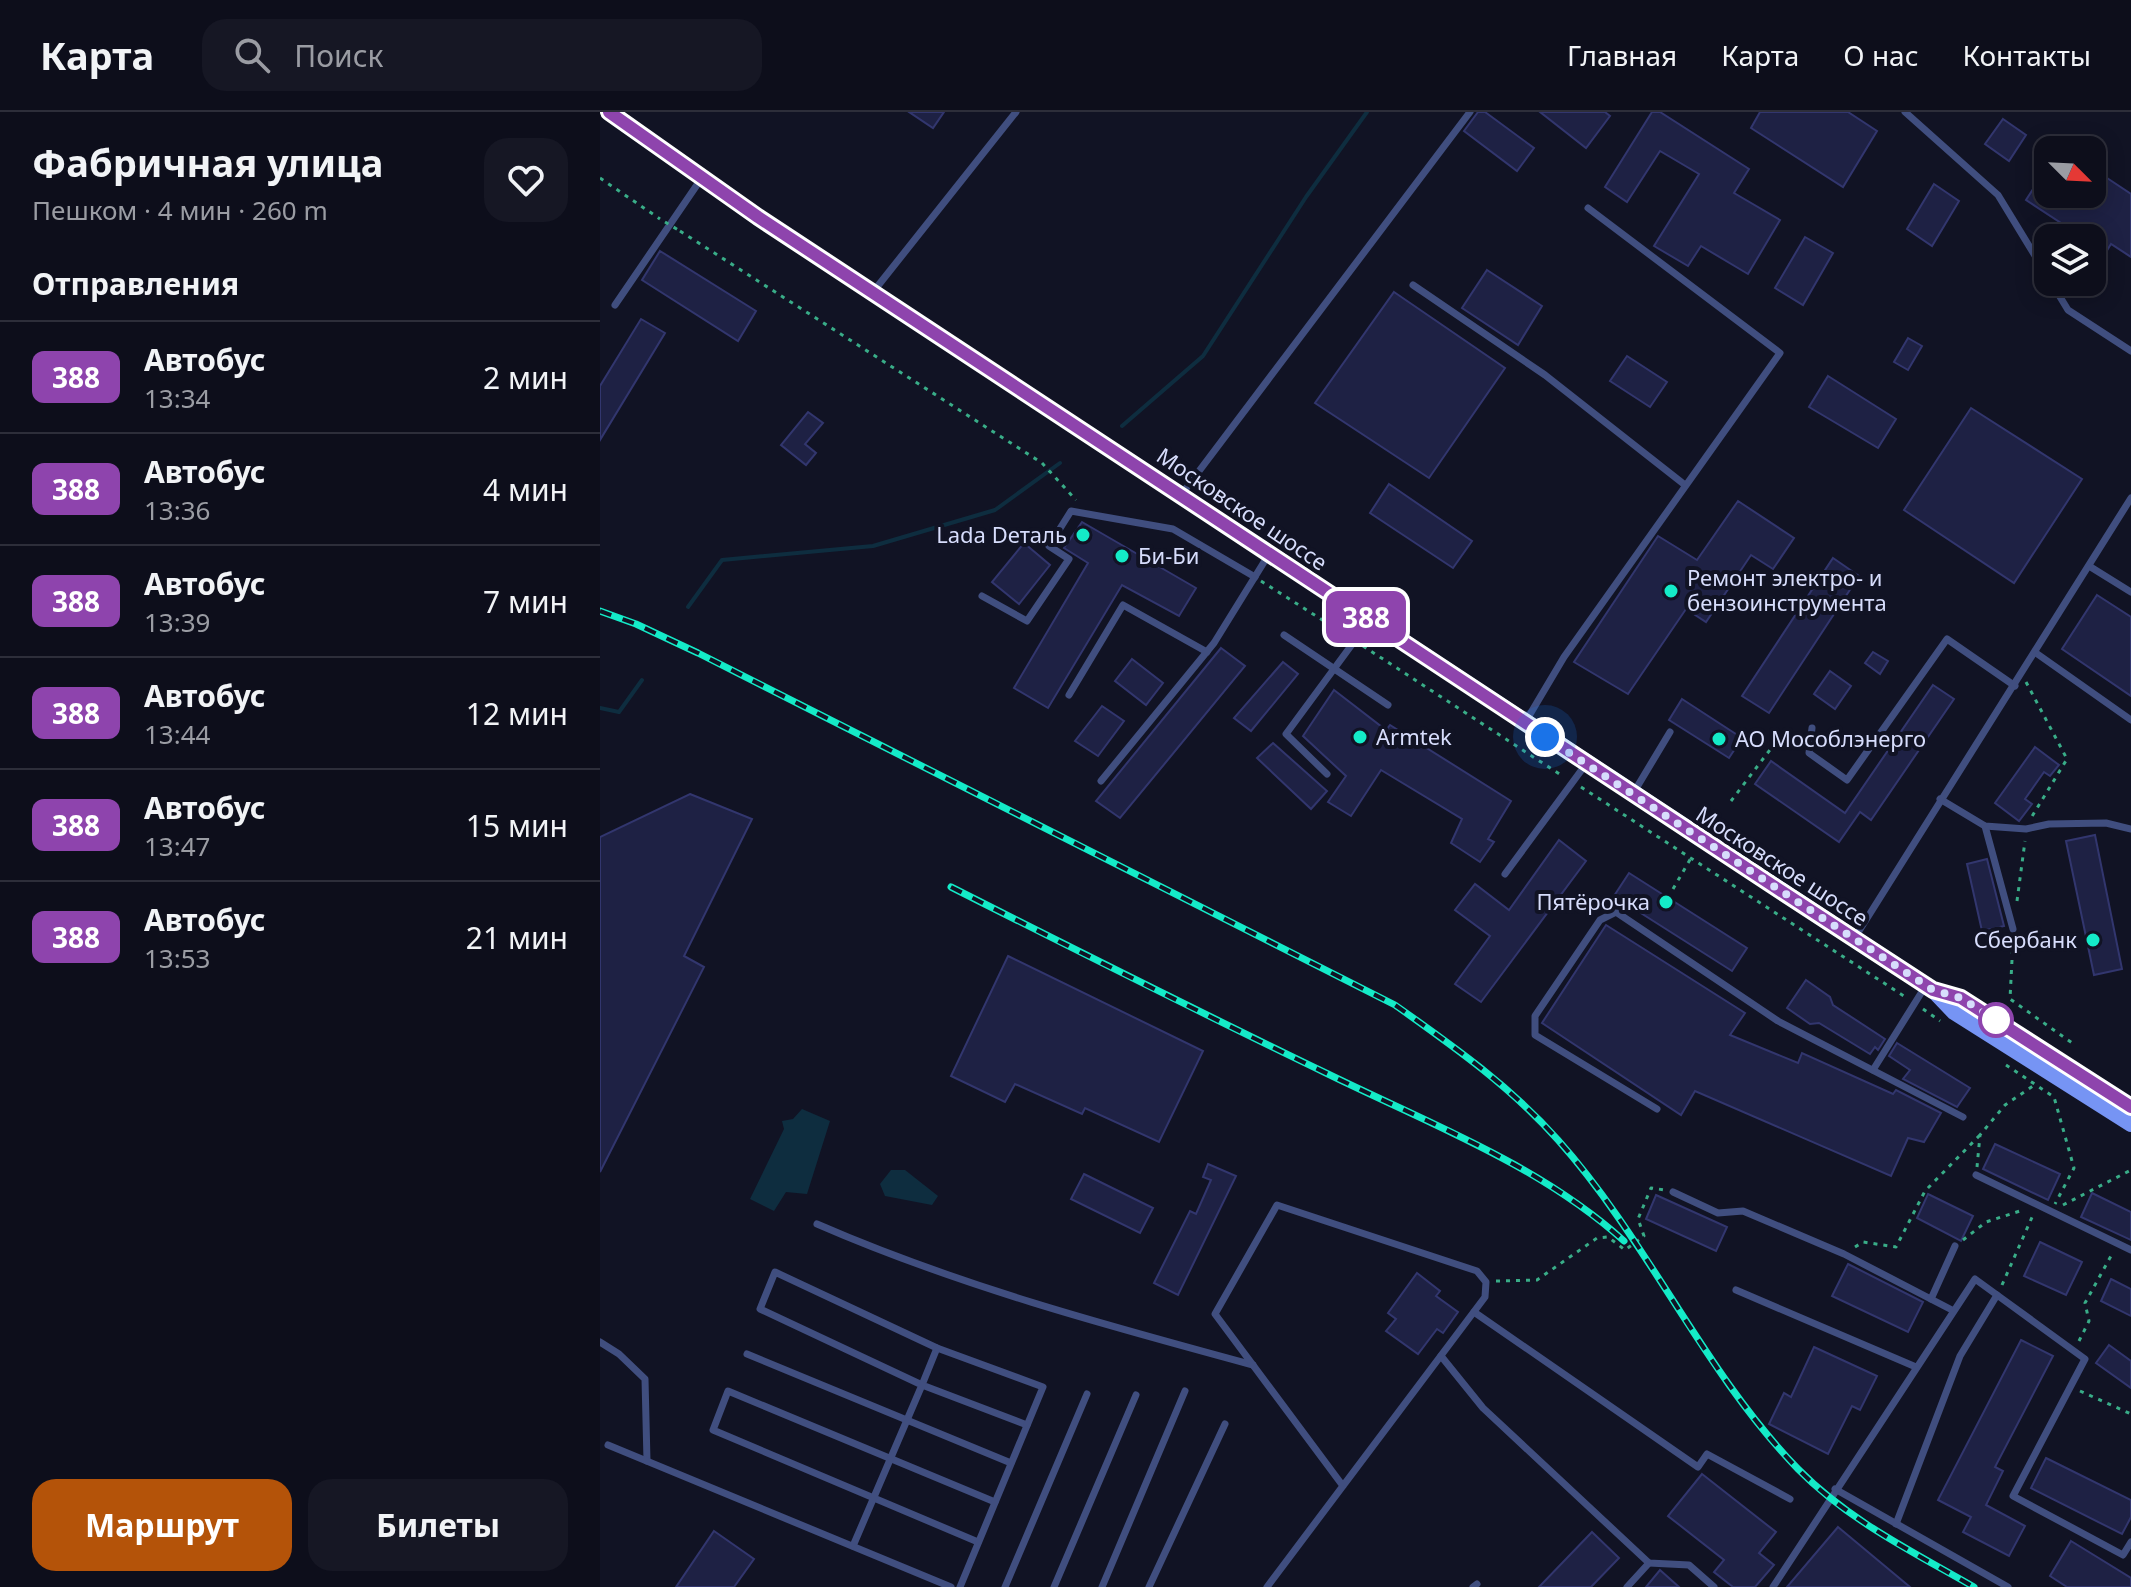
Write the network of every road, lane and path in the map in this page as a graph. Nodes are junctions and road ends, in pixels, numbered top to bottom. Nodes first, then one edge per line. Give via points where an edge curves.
1 (609, 112) edge
2 (1016, 112) edge
3 (1470, 112) edge
4 (1905, 112) edge
5 (702, 177) junction
6 (600, 178) edge
7 (1588, 208) dead end
8 (2034, 254) edge
9 (1413, 285) dead end
10 (873, 292) junction
11 (2060, 296) edge
12 (615, 305) dead end
13 (2131, 351) edge
14 (1685, 485) junction
15 (1181, 495) junction
16 (2130, 500) edge
17 (1094, 515) junction
18 (1269, 554) junction
19 (2089, 566) junction
20 (1255, 577) junction
21 (2131, 592) edge
22 (982, 596) dead end
23 (1370, 620) junction
24 (1284, 635) dead end
25 (1355, 640) junction
26 (1207, 652) junction
27 (2036, 653) junction
28 (1334, 669) junction
29 (2022, 675) junction
30 (2015, 686) junction
31 (1069, 695) dead end
32 (1388, 705) dead end
33 (2131, 720) edge
34 (1525, 723) junction
35 (1812, 728) dead end
36 (1670, 732) dead end
37 (1809, 753) junction
38 (1586, 764) junction
39 (1327, 774) dead end
40 (1101, 781) dead end
41 (1573, 782) junction
42 (1633, 794) junction
43 (1940, 799) junction
44 (1731, 801) dead end
45 (1985, 826) junction
46 (2026, 829) junction
47 (2131, 829) edge
48 (1691, 858) junction
49 (1505, 874) dead end
50 (1673, 889) dead end
51 (2013, 929) junction
52 (1854, 939) junction
53 (1867, 973) dead end
54 (1928, 990) junction
55 (2075, 1045) dead end
56 (1873, 1070) junction
57 (2036, 1084) dead end
58 (2105, 1091) junction
59 (2054, 1097) dead end
60 (2131, 1100) edge
61 (2131, 1107) edge
62 (1657, 1109) dead end
63 (1963, 1117) dead end
64 (2131, 1124) edge
65 (1980, 1135) junction
66 (2131, 1170) edge
67 (1976, 1175) joint
68 (1673, 1192) joint
69 (2038, 1205) junction
70 (2052, 1211) junction
71 (817, 1224) dead end
72 (2117, 1243) junction
73 (1955, 1246) joint
74 (2131, 1250) edge
75 (1844, 1254) junction
76 (1486, 1282) junction
77 (1736, 1290) dead end
78 (1997, 1295) junction
79 (1931, 1299) junction
80 (1952, 1310) junction
81 (1474, 1312) junction
82 (600, 1342) edge
83 (937, 1348) junction
84 (2074, 1351) junction
85 (747, 1354) dead end
86 (1441, 1356) junction
87 (1253, 1365) junction
88 (1916, 1367) junction
89 (922, 1385) junction
90 (2070, 1387) junction
91 (1185, 1391) dead end
92 (1087, 1394) dead end
93 (1136, 1395) dead end
94 (2131, 1414) edge
95 (906, 1421) junction
96 (1225, 1424) dead end
97 (1027, 1425) junction
98 (608, 1445) dead end
99 (890, 1459) junction
100 (647, 1461) junction
101 (1011, 1463) junction
102 (1343, 1486) junction
103 (1835, 1489) junction
104 (874, 1497) junction
105 (1790, 1499) dead end
106 (995, 1502) junction
107 (1896, 1524) junction
108 (978, 1542) junction
109 (2131, 1542) edge
110 (853, 1546) junction
111 (1649, 1563) junction
112 (951, 1587) edge
113 (960, 1587) edge
114 (1005, 1587) edge
115 (1054, 1587) edge
116 (1102, 1587) edge
117 (1149, 1587) edge
118 (1267, 1587) edge
119 (1627, 1587) edge
120 (1714, 1587) edge
121 (1773, 1587) edge
122 (2008, 1587) edge

1 - 5 main road, Московское шоссе
2 - 10 lane
3 - 15 lane
4 - 8 lane via 1998,195
5 - 10 main road, Московское шоссе
5 - 12 lane
6 - 17 path, bridge via 1042,463
7 - 14 lane via 1780,353
9 - 14 lane via 1545,375
10 - 15 main road, Московское шоссе
11 - 13 lane via 2068,310
14 - 34 lane via 1564,657
15 - 18 main road, Московское шоссе
16 - 19 lane
17 - 20 lane via 1173,529
17 - 22 lane via 1071,511 1049,546 1069,559 1027,621
18 - 20 lane
18 - 23 main road, Московское шоссе
19 - 21 lane
19 - 27 lane
20 - 25 path
20 - 26 lane
23 - 25 lane
23 - 34 main road, Московское шоссе
24 - 28 lane
25 - 28 lane
25 - 41 path
26 - 31 lane via 1123,605
26 - 40 lane
27 - 29 lane
27 - 33 lane
28 - 32 lane
28 - 39 lane via 1286,734
29 - 30 lane
29 - 46 path via 2067,759
30 - 37 lane via 1947,639 1847,780
30 - 43 lane
34 - 38 main road, Московское шоссе
35 - 37 lane
36 - 42 lane
37 - 44 path via 1782,734
38 - 41 lane
38 - 42 main road, Московское шоссе
41 - 48 path
41 - 49 lane
42 - 52 main road, Московское шоссе
43 - 45 lane
43 - 52 lane
45 - 46 lane
45 - 51 lane
46 - 47 lane via 2106,823
46 - 51 path
48 - 50 path
48 - 53 path
51 - 55 path via 2010,999
52 - 54 main road, Московское шоссе
54 - 56 lane
54 - 58 main road, Московское шоссе via 1961,998
54 - 64 main road, Московское шоссе via 1954,1012
56 - 62 lane via 1778,1021 1616,912 1600,920 1535,1016 1535,1035
56 - 63 lane
57 - 65 path via 2005,1105
58 - 60 main road
58 - 61 main road, Московское шоссе
59 - 70 path via 2074,1168
65 - 67 path
65 - 75 path via 1925,1191 1896,1247 1863,1242
66 - 70 path
67 - 69 lane
68 - 75 lane via 1718,1213 1743,1211
68 - 76 path via 1651,1188 1638,1219 1644,1236 1625,1250 1608,1237 1597,1238 1537,1280
69 - 70 lane
69 - 73 path via 1986,1222
69 - 78 path
70 - 72 lane
71 - 87 lane via 892,1256 1006,1293
72 - 74 lane
72 - 84 path via 2085,1303 2089,1321
73 - 79 lane
75 - 79 lane
76 - 81 lane via 1485,1297
76 - 87 lane via 1477,1271 1277,1205 1215,1314
77 - 88 lane
78 - 80 lane via 1975,1279
78 - 84 lane
78 - 107 lane via 1960,1356
79 - 80 lane
80 - 88 lane
81 - 86 lane
81 - 105 lane via 1698,1467 1707,1454
82 - 100 lane via 645,1379
83 - 89 lane
83 - 89 lane via 775,1272 760,1309
83 - 97 lane via 1043,1387
84 - 90 lane via 2085,1359
85 - 95 lane
86 - 102 lane
86 - 111 lane via 1483,1408
87 - 102 lane
88 - 103 lane
89 - 95 lane
89 - 97 lane
90 - 94 path
90 - 109 lane via 2013,1496 2123,1555
91 - 116 lane
92 - 114 lane
93 - 115 lane
95 - 99 lane
95 - 101 lane
96 - 117 lane
97 - 101 lane
98 - 100 lane
99 - 104 lane
99 - 104 lane via 728,1391 713,1430
99 - 106 lane
100 - 110 lane
101 - 106 lane
102 - 118 lane
103 - 107 lane
103 - 121 lane
104 - 108 lane
104 - 110 lane
106 - 108 lane
107 - 122 lane
108 - 113 lane
110 - 112 lane
111 - 119 lane
111 - 120 lane via 1689,1565

